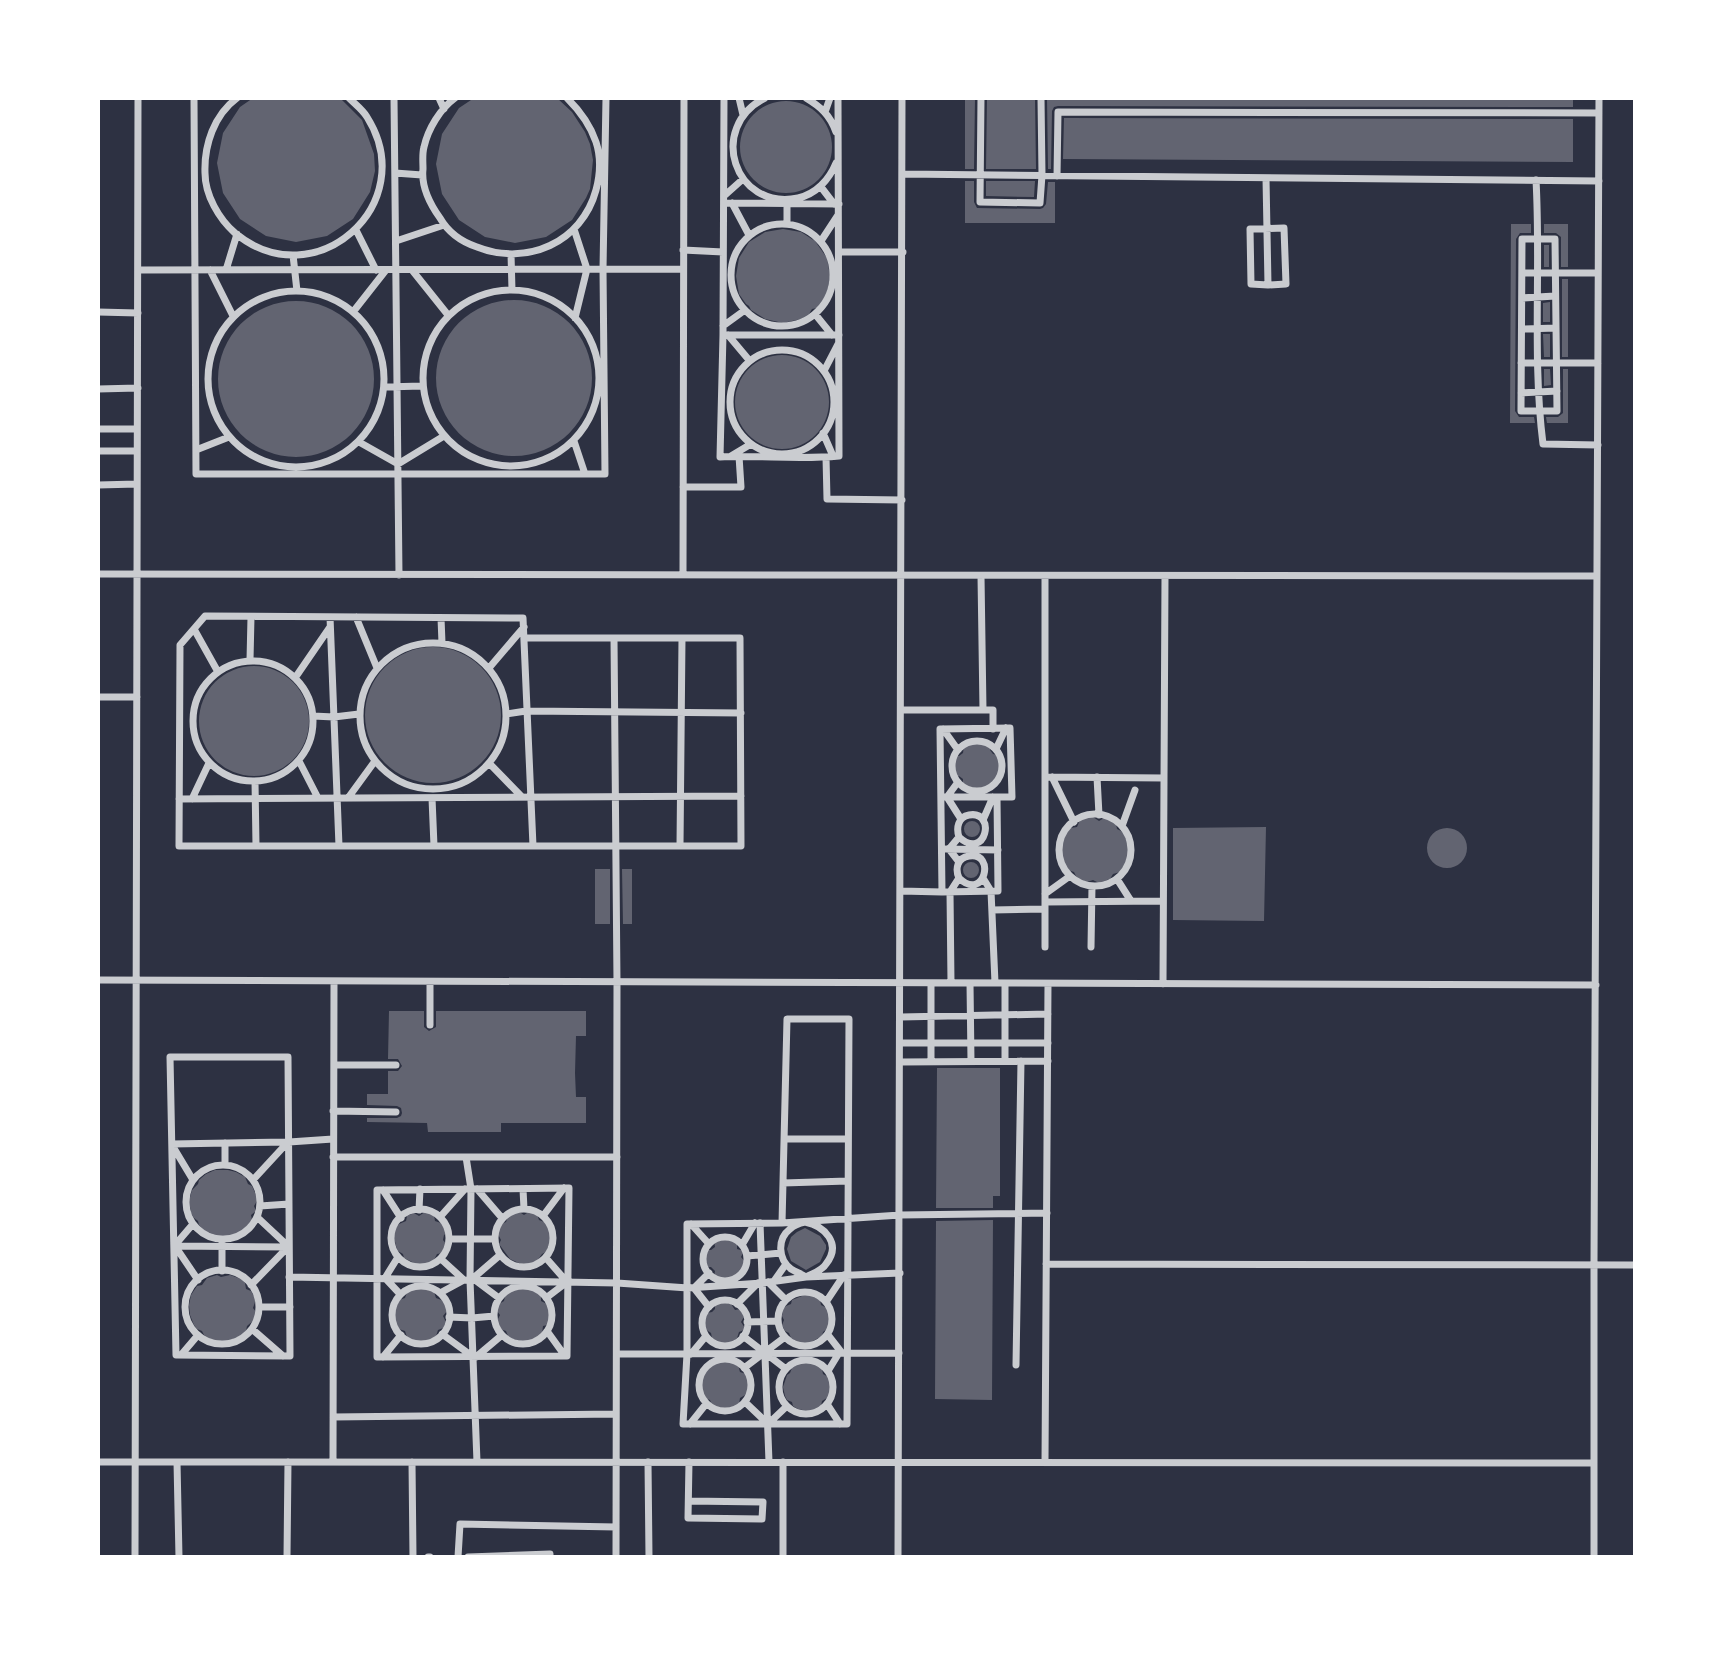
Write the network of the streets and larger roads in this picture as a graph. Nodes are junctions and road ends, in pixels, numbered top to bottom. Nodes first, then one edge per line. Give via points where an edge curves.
1 (138, 98) edge
2 (194, 98) edge
3 (237, 98) edge
4 (349, 98) edge
5 (394, 98) edge
6 (439, 98) edge
7 (455, 98) edge
8 (567, 98) edge
9 (606, 98) edge
10 (684, 98) edge
11 (724, 98) edge
12 (739, 98) edge
13 (765, 98) edge
14 (806, 98) edge
15 (830, 98) edge
16 (838, 98) edge
17 (902, 98) edge
18 (981, 98) edge
19 (1041, 98) edge
20 (1599, 98) edge
21 (359, 102) edge
22 (576, 102) edge
23 (444, 109) junction
24 (825, 112) junction
25 (1599, 113) junction
26 (743, 115) junction
27 (838, 139) junction
28 (728, 147) junction
29 (838, 156) junction
30 (395, 173) junction
31 (903, 174) junction
32 (205, 175) junction
33 (422, 175) junction
34 (981, 175) junction
35 (1042, 175) junction
36 (194, 176) junction
37 (1057, 176) junction
38 (1266, 177) junction
39 (743, 179) junction
40 (1536, 180) junction
41 (1599, 181) junction
42 (821, 187) junction
43 (726, 200) junction
44 (787, 202) junction
45 (836, 204) junction
46 (839, 214) junction
47 (787, 224) junction
48 (444, 225) junction
49 (574, 229) junction
50 (1267, 229) junction
51 (356, 230) junction
52 (237, 234) junction
53 (749, 236) junction
54 (1538, 239) junction
55 (396, 241) junction
56 (821, 241) junction
57 (683, 250) junction
58 (723, 253) junction
59 (839, 253) junction
60 (902, 253) junction
61 (511, 254) junction
62 (293, 255) junction
63 (587, 269) junction
64 (603, 269) junction
65 (683, 269) junction
66 (138, 270) junction
67 (195, 270) junction
68 (210, 270) junction
69 (226, 270) junction
70 (294, 270) junction
71 (376, 270) junction
72 (386, 270) junction
73 (396, 270) junction
74 (412, 270) junction
75 (512, 270) junction
76 (1522, 273) junction
77 (1538, 273) junction
78 (1555, 273) junction
79 (1598, 273) junction
80 (1268, 285) junction
81 (297, 290) junction
82 (512, 290) junction
83 (1555, 296) junction
84 (1538, 297) junction
85 (1522, 298) junction
86 (745, 310) junction
87 (98, 312) edge
88 (353, 312) junction
89 (138, 313) junction
90 (815, 314) junction
91 (448, 315) junction
92 (233, 316) junction
93 (575, 318) junction
94 (1538, 328) junction
95 (1556, 328) junction
96 (1522, 329) junction
97 (785, 330) junction
98 (725, 332) junction
99 (837, 337) junction
100 (782, 349) junction
101 (749, 360) junction
102 (1521, 363) junction
103 (1538, 363) junction
104 (1556, 363) junction
105 (1598, 363) junction
106 (824, 372) junction
107 (422, 386) junction
108 (196, 387) junction
109 (207, 387) junction
110 (385, 387) junction
111 (397, 387) junction
112 (138, 388) junction
113 (98, 389) edge
114 (1557, 391) junction
115 (1539, 392) junction
116 (1521, 393) junction
117 (725, 403) junction
118 (836, 408) junction
119 (1539, 411) junction
120 (98, 429) edge
121 (137, 429) junction
122 (822, 433) junction
123 (444, 436) junction
124 (229, 437) junction
125 (574, 441) junction
126 (359, 442) junction
127 (751, 444) junction
128 (1598, 445) junction
129 (196, 450) junction
130 (137, 451) junction
131 (98, 452) edge
132 (739, 456) junction
133 (785, 456) junction
134 (830, 456) junction
135 (729, 457) junction
136 (398, 464) junction
137 (296, 470) junction
138 (511, 470) junction
139 (398, 474) junction
140 (585, 474) junction
141 (137, 484) junction
142 (98, 485) edge
143 (683, 487) junction
144 (902, 500) junction
145 (98, 574) edge
146 (137, 574) junction
147 (399, 575) junction
148 (683, 575) junction
149 (902, 576) junction
150 (981, 576) junction
151 (1045, 576) junction
152 (1165, 576) junction
153 (1597, 576) junction
154 (251, 617) junction
155 (330, 617) junction
156 (356, 617) junction
157 (441, 618) junction
158 (330, 627) junction
159 (524, 627) junction
160 (194, 629) junction
161 (525, 639) junction
162 (614, 639) junction
163 (682, 639) junction
164 (442, 643) junction
165 (250, 660) junction
166 (377, 668) junction
167 (489, 668) junction
168 (218, 672) junction
169 (295, 678) junction
170 (98, 697) edge
171 (137, 697) junction
172 (902, 710) junction
173 (983, 710) junction
174 (526, 711) junction
175 (614, 712) junction
176 (681, 712) junction
177 (741, 713) junction
178 (359, 714) junction
179 (506, 714) junction
180 (313, 716) junction
181 (334, 717) junction
182 (179, 724) junction
183 (193, 724) junction
184 (1006, 728) junction
185 (943, 729) junction
186 (977, 729) junction
187 (993, 729) junction
188 (977, 741) junction
189 (996, 749) junction
190 (958, 750) junction
191 (299, 761) junction
192 (375, 761) junction
193 (209, 762) junction
194 (489, 762) junction
195 (952, 764) junction
196 (1007, 764) junction
197 (941, 765) junction
198 (1049, 777) junction
199 (1097, 777) junction
200 (1164, 778) junction
201 (255, 780) junction
202 (958, 782) junction
203 (997, 783) junction
204 (1135, 790) dead end
205 (976, 795) junction
206 (741, 796) junction
207 (526, 797) junction
208 (615, 797) junction
209 (680, 797) junction
210 (945, 797) junction
211 (995, 797) junction
212 (1007, 797) junction
213 (348, 798) junction
214 (432, 798) junction
215 (179, 799) junction
216 (192, 799) junction
217 (256, 799) junction
218 (318, 799) junction
219 (337, 799) junction
220 (972, 815) junction
221 (1099, 815) junction
222 (961, 819) junction
223 (983, 820) junction
224 (1074, 822) junction
225 (1122, 827) junction
226 (942, 829) junction
227 (998, 829) junction
228 (958, 832) junction
229 (985, 833) junction
230 (256, 846) junction
231 (339, 846) junction
232 (434, 846) junction
233 (533, 846) junction
234 (617, 846) junction
235 (680, 846) junction
236 (945, 849) junction
237 (1045, 849) junction
238 (1060, 849) junction
239 (970, 850) junction
240 (996, 850) junction
241 (982, 861) junction
242 (958, 866) junction
243 (942, 869) junction
244 (998, 871) junction
245 (984, 875) junction
246 (1070, 876) junction
247 (958, 878) junction
248 (1116, 879) junction
249 (1092, 886) junction
250 (971, 888) junction
251 (901, 891) junction
252 (991, 891) junction
253 (946, 892) junction
254 (1131, 901) junction
255 (1163, 901) junction
256 (1045, 902) junction
257 (1091, 902) junction
258 (992, 910) junction
259 (1045, 947) dead end
260 (1091, 947) dead end
261 (98, 980) edge
262 (136, 981) junction
263 (334, 981) junction
264 (430, 982) junction
265 (617, 982) junction
266 (901, 983) junction
267 (931, 983) junction
268 (951, 983) junction
269 (970, 983) junction
270 (995, 983) junction
271 (1005, 983) junction
272 (1048, 984) junction
273 (1163, 984) junction
274 (1596, 985) junction
275 (1048, 1014) junction
276 (1005, 1015) junction
277 (931, 1016) junction
278 (970, 1016) junction
279 (901, 1017) junction
280 (430, 1025) dead end
281 (901, 1043) junction
282 (932, 1043) junction
283 (971, 1043) junction
284 (1005, 1043) junction
285 (1048, 1043) junction
286 (971, 1061) junction
287 (1004, 1061) junction
288 (1021, 1061) junction
289 (1048, 1061) junction
290 (901, 1062) junction
291 (932, 1062) junction
292 (334, 1065) junction
293 (396, 1065) dead end
294 (333, 1111) junction
295 (396, 1112) dead end
296 (333, 1139) junction
297 (784, 1139) junction
298 (848, 1139) junction
299 (289, 1142) junction
300 (225, 1143) junction
301 (172, 1144) junction
302 (333, 1157) junction
303 (466, 1157) junction
304 (617, 1157) junction
305 (225, 1165) junction
306 (192, 1180) junction
307 (253, 1180) junction
308 (848, 1181) junction
309 (783, 1183) junction
310 (564, 1188) junction
311 (383, 1189) junction
312 (420, 1189) junction
313 (471, 1189) junction
314 (523, 1189) junction
315 (185, 1204) junction
316 (289, 1204) junction
317 (173, 1205) junction
318 (260, 1206) junction
319 (524, 1209) junction
320 (419, 1210) junction
321 (1047, 1213) junction
322 (1019, 1214) junction
323 (900, 1215) junction
324 (543, 1216) junction
325 (257, 1217) junction
326 (440, 1217) junction
327 (401, 1218) junction
328 (502, 1218) junction
329 (844, 1219) junction
330 (805, 1222) junction
331 (761, 1223) junction
332 (782, 1223) junction
333 (193, 1224) junction
334 (691, 1224) junction
335 (726, 1224) junction
336 (785, 1234) junction
337 (828, 1234) junction
338 (726, 1236) junction
339 (391, 1239) junction
340 (449, 1239) junction
341 (471, 1239) junction
342 (495, 1239) junction
343 (554, 1239) junction
344 (378, 1240) junction
345 (568, 1240) junction
346 (222, 1242) junction
347 (709, 1244) junction
348 (174, 1245) junction
349 (742, 1245) junction
350 (288, 1247) junction
351 (832, 1248) junction
352 (848, 1249) junction
353 (781, 1253) junction
354 (500, 1255) junction
355 (761, 1255) junction
356 (747, 1256) junction
357 (398, 1257) junction
358 (546, 1258) junction
359 (441, 1259) junction
360 (688, 1261) junction
361 (703, 1261) junction
362 (786, 1264) junction
363 (827, 1264) junction
364 (1046, 1264) junction
365 (1594, 1265) junction
366 (1635, 1265) edge
367 (419, 1267) junction
368 (523, 1267) junction
369 (222, 1271) junction
370 (744, 1271) junction
371 (709, 1273) junction
372 (900, 1273) junction
373 (844, 1275) junction
374 (289, 1277) junction
375 (333, 1277) junction
376 (806, 1277) junction
377 (382, 1278) junction
378 (198, 1280) junction
379 (470, 1280) junction
380 (419, 1282) junction
381 (567, 1282) junction
382 (764, 1282) junction
383 (617, 1283) junction
384 (725, 1283) junction
385 (524, 1284) junction
386 (251, 1285) junction
387 (691, 1288) junction
388 (806, 1292) junction
389 (440, 1293) junction
390 (400, 1294) junction
391 (499, 1298) junction
392 (546, 1298) junction
393 (725, 1300) junction
394 (786, 1300) junction
395 (826, 1302) junction
396 (737, 1304) junction
397 (185, 1307) junction
398 (259, 1307) junction
399 (290, 1307) junction
400 (709, 1307) junction
401 (175, 1308) junction
402 (392, 1316) junction
403 (494, 1316) junction
404 (567, 1316) junction
405 (378, 1317) junction
406 (450, 1317) junction
407 (552, 1317) junction
408 (472, 1318) junction
409 (688, 1321) junction
410 (702, 1321) junction
411 (764, 1321) junction
412 (778, 1321) junction
413 (832, 1321) junction
414 (847, 1321) junction
415 (747, 1322) junction
416 (252, 1329) junction
417 (547, 1331) junction
418 (442, 1334) junction
419 (198, 1335) junction
420 (401, 1335) junction
421 (502, 1335) junction
422 (828, 1335) junction
423 (706, 1336) junction
424 (743, 1336) junction
425 (785, 1337) junction
426 (422, 1343) junction
427 (221, 1344) junction
428 (522, 1344) junction
429 (724, 1353) junction
430 (804, 1353) junction
431 (843, 1353) junction
432 (899, 1353) junction
433 (617, 1354) junction
434 (691, 1354) junction
435 (765, 1354) junction
436 (181, 1355) junction
437 (222, 1355) junction
438 (283, 1356) junction
439 (522, 1356) junction
440 (565, 1356) junction
441 (383, 1357) junction
442 (422, 1357) junction
443 (475, 1357) junction
444 (1016, 1365) dead end
445 (744, 1368) junction
446 (704, 1369) junction
447 (786, 1369) junction
448 (828, 1371) junction
449 (685, 1388) junction
450 (699, 1388) junction
451 (833, 1388) junction
452 (779, 1389) junction
453 (847, 1389) junction
454 (750, 1390) junction
455 (766, 1390) junction
456 (745, 1402) junction
457 (706, 1404) junction
458 (827, 1404) junction
459 (787, 1406) junction
460 (725, 1411) junction
461 (616, 1414) junction
462 (806, 1414) junction
463 (474, 1415) junction
464 (333, 1416) junction
465 (690, 1424) junction
466 (725, 1424) junction
467 (768, 1424) junction
468 (807, 1424) junction
469 (840, 1424) junction
470 (98, 1461) edge
471 (135, 1462) junction
472 (177, 1462) junction
473 (288, 1462) junction
474 (333, 1462) junction
475 (412, 1462) junction
476 (477, 1462) junction
477 (617, 1462) junction
478 (648, 1462) junction
479 (689, 1462) junction
480 (769, 1462) junction
481 (783, 1462) junction
482 (899, 1462) junction
483 (1045, 1462) junction
484 (1594, 1463) junction
485 (689, 1501) junction
486 (617, 1527) junction
487 (549, 1556) edge
488 (135, 1557) edge
489 (179, 1557) edge
490 (287, 1557) edge
491 (413, 1557) edge
492 (458, 1557) edge
493 (468, 1557) edge
494 (480, 1557) edge
495 (617, 1557) edge
496 (649, 1557) edge
497 (783, 1557) edge
498 (898, 1557) edge
499 (1594, 1557) edge

1 - 66 street
2 - 36 street
3 - 32 street via 216,122 206,148
4 - 21 street
5 - 30 street
6 - 23 street
7 - 23 street
8 - 22 street
9 - 64 street
10 - 57 street
11 - 28 street
12 - 26 street
13 - 26 street
14 - 24 street
15 - 24 street
16 - 27 street
17 - 31 street
18 - 34 street
19 - 35 street
20 - 25 street
21 - 51 street via 380,145 382,175 374,205
22 - 49 street via 597,144 600,175 592,205
23 - 33 street via 424,148
24 - 27 street
25 - 37 street via 1058,112
25 - 41 street
26 - 28 street
27 - 29 street
28 - 39 street
28 - 43 street
29 - 42 street
29 - 45 street
30 - 33 street
30 - 55 street
31 - 34 street
31 - 60 street
32 - 36 street
32 - 52 street via 211,202
33 - 48 street via 429,202
34 - 35 street
34 - 35 street via 980,202 1040,203
35 - 37 street
36 - 67 street
37 - 38 street
38 - 40 street
38 - 50 street
39 - 43 street
39 - 44 street via 770,198
40 - 41 street
40 - 54 street
41 - 79 street
42 - 44 street
42 - 45 street
43 - 44 street
43 - 53 street
43 - 58 street
44 - 45 street
44 - 47 street
45 - 46 street
46 - 56 street
46 - 59 street
47 - 53 street via 774,223
47 - 56 street via 807,230
48 - 55 street
48 - 61 street via 465,243 491,253
49 - 61 street via 548,247
49 - 63 street
50 - 80 street
50 - 80 street via 1250,229 1250,243 1251,284
50 - 80 street via 1284,228 1286,284
51 - 62 street via 331,247
51 - 71 street
52 - 62 street via 273,253
52 - 69 street
53 - 86 street via 734,255 730,272 732,289
54 - 76 street via 1522,239
54 - 77 street
54 - 78 street via 1555,239
55 - 73 street
56 - 90 street via 834,270 826,302
57 - 58 street
57 - 65 street
58 - 98 street
59 - 60 street
59 - 99 street
60 - 144 street
61 - 75 street
62 - 70 street
63 - 64 street
63 - 75 street
63 - 93 street
64 - 65 street
64 - 140 street via 606,474
65 - 143 street
66 - 67 street
66 - 89 street
67 - 68 street
67 - 108 street
68 - 69 street
68 - 92 street
69 - 70 street
70 - 71 street
70 - 81 street
71 - 72 street
72 - 73 street
72 - 88 street
73 - 74 street
73 - 111 street
74 - 75 street
74 - 91 street
75 - 82 street
76 - 77 street
76 - 85 street
77 - 78 street
77 - 84 street
78 - 79 street
78 - 83 street
79 - 105 street
81 - 88 street via 320,293
81 - 92 street via 259,298
82 - 91 street via 474,297
82 - 93 street via 535,292 563,305
83 - 84 street
83 - 95 street
84 - 85 street
84 - 94 street
85 - 96 street
86 - 97 street
86 - 98 street
87 - 89 street
88 - 110 street via 370,328 383,356
89 - 112 street
90 - 97 street
90 - 99 street
91 - 107 street via 434,333 424,359
92 - 109 street via 219,334 209,360
93 - 125 street via 597,355 600,386 592,416
94 - 95 street
94 - 96 street
94 - 103 street
95 - 104 street
96 - 102 street
97 - 98 street
97 - 99 street
97 - 100 street
98 - 101 street
98 - 117 street
99 - 106 street
99 - 118 street
100 - 101 street
100 - 106 street via 814,360
101 - 117 street
102 - 103 street
102 - 116 street
103 - 104 street
103 - 115 street
104 - 105 street
104 - 114 street
105 - 128 street
106 - 118 street
107 - 111 street
107 - 123 street via 429,413
108 - 109 street
108 - 129 street
109 - 124 street via 214,414
110 - 111 street
110 - 126 street via 377,417
111 - 136 street
112 - 113 street
112 - 121 street
114 - 115 street
114 - 119 street via 1557,411
115 - 116 street
115 - 119 street
116 - 119 street via 1521,411
117 - 127 street via 740,434
117 - 135 street via 720,457
118 - 122 street
118 - 134 street via 839,456
119 - 128 street via 1543,444
120 - 121 street
121 - 130 street
122 - 133 street via 803,449
122 - 134 street
123 - 136 street
123 - 138 street via 465,454
124 - 129 street
124 - 137 street via 250,455
125 - 138 street via 548,458
125 - 140 street
126 - 136 street
126 - 137 street via 333,459
127 - 133 street
127 - 135 street
128 - 153 street
129 - 137 street via 196,474
130 - 131 street
130 - 141 street
132 - 133 street
132 - 135 street
132 - 143 street via 741,487
133 - 134 street
134 - 144 street via 827,499
136 - 139 street
137 - 139 street
138 - 139 street
138 - 140 street
139 - 147 street
141 - 142 street
141 - 146 street
143 - 148 street
144 - 149 street
145 - 146 street
146 - 147 street
146 - 171 street
147 - 148 street
148 - 149 street
149 - 150 street
149 - 172 street
150 - 151 street
150 - 173 street
151 - 152 street
151 - 198 street
152 - 153 street
152 - 200 street
153 - 274 street
154 - 155 street
154 - 160 street via 205,617
154 - 165 street
155 - 156 street
155 - 158 street
156 - 157 street
156 - 166 street
157 - 159 street via 523,618
157 - 164 street
158 - 169 street
158 - 181 street
159 - 161 street
159 - 167 street
160 - 168 street
160 - 182 street via 180,645
161 - 162 street
161 - 174 street
162 - 163 street
162 - 175 street
163 - 176 street
163 - 177 street via 740,639
164 - 166 street via 420,643 396,652
164 - 167 street via 467,650
165 - 168 street
165 - 169 street via 268,662
166 - 178 street via 364,690
167 - 179 street via 500,683
168 - 183 street via 200,691
169 - 180 street via 312,702
170 - 171 street
171 - 262 street
172 - 173 street
172 - 251 street
173 - 187 street via 993,710
174 - 175 street
174 - 179 street
174 - 207 street
175 - 176 street
175 - 208 street
176 - 177 street
176 - 209 street
177 - 206 street
178 - 181 street
178 - 192 street via 363,739
179 - 194 street via 506,729
180 - 181 street
180 - 191 street via 310,744
181 - 219 street
182 - 183 street
182 - 215 street
183 - 193 street via 198,747
184 - 187 street
184 - 189 street
184 - 196 street via 1010,728
185 - 186 street
185 - 190 street
185 - 197 street
186 - 187 street
186 - 188 street
188 - 189 street
188 - 190 street
189 - 196 street
190 - 195 street
191 - 201 street via 282,774
191 - 218 street
192 - 194 street via 394,778 417,788 443,789 465,782
192 - 213 street
193 - 201 street via 225,774
193 - 216 street
194 - 207 street
195 - 197 street
195 - 202 street
196 - 203 street
196 - 212 street via 1012,797
197 - 210 street
198 - 199 street
198 - 224 street
198 - 237 street
199 - 200 street
199 - 221 street
200 - 255 street
201 - 217 street
202 - 205 street
202 - 210 street
203 - 205 street
203 - 212 street
204 - 225 street
205 - 210 street
205 - 211 street
205 - 220 street
206 - 209 street
206 - 235 street via 741,846
207 - 208 street
207 - 214 street
207 - 233 street
208 - 209 street
208 - 234 street
209 - 235 street
210 - 222 street
210 - 226 street
211 - 212 street
211 - 223 street
211 - 227 street
213 - 214 street
213 - 219 street
214 - 232 street
215 - 216 street
215 - 230 street via 179,846
216 - 217 street
217 - 218 street
217 - 230 street
218 - 219 street
219 - 231 street
220 - 222 street
220 - 223 street
221 - 224 street
221 - 225 street
222 - 228 street
223 - 229 street
224 - 238 street via 1063,835
225 - 248 street via 1129,836 1130,860
226 - 228 street
226 - 236 street
227 - 229 street
227 - 240 street
228 - 236 street
228 - 239 street
229 - 239 street
229 - 240 street
230 - 231 street
231 - 232 street
232 - 233 street
233 - 234 street
234 - 235 street
234 - 265 street
236 - 239 street
236 - 242 street
236 - 243 street
237 - 238 street
237 - 256 street
238 - 246 street
239 - 240 street
239 - 241 street
239 - 242 street
240 - 241 street
240 - 244 street
241 - 245 street
242 - 243 street
242 - 247 street
243 - 253 street
244 - 245 street
244 - 252 street via 998,891
245 - 250 street
245 - 252 street
246 - 249 street
246 - 256 street
247 - 250 street
247 - 253 street
248 - 249 street
248 - 254 street
249 - 257 street
250 - 252 street
250 - 253 street
251 - 253 street
251 - 266 street
252 - 258 street
253 - 268 street
254 - 255 street
254 - 257 street
255 - 273 street
256 - 257 street
256 - 258 street
256 - 259 street
257 - 260 street
258 - 270 street
261 - 262 street
262 - 263 street
262 - 471 street
263 - 264 street
263 - 292 street
264 - 265 street
264 - 280 street
265 - 266 street
265 - 304 street
266 - 267 street
266 - 279 street
267 - 268 street
267 - 277 street
268 - 269 street
269 - 270 street
269 - 278 street
270 - 271 street
271 - 272 street
271 - 276 street
272 - 273 street
272 - 275 street
273 - 274 street
274 - 365 street
275 - 276 street
275 - 285 street
276 - 278 street
276 - 284 street
277 - 278 street
277 - 279 street
277 - 282 street
278 - 283 street
279 - 281 street
281 - 282 street
281 - 290 street
282 - 283 street
282 - 291 street
283 - 284 street
283 - 286 street
284 - 285 street
284 - 287 street
285 - 289 street
286 - 287 street
286 - 291 street
287 - 288 street
288 - 289 street
288 - 322 street
289 - 321 street
290 - 291 street
290 - 323 street
292 - 293 street
292 - 294 street
294 - 295 street
294 - 296 street
296 - 299 street
296 - 302 street
297 - 298 street
297 - 298 street via 787,1018 849,1019
297 - 309 street
298 - 308 street
299 - 300 street
299 - 301 street via 288,1057 170,1057
299 - 307 street
299 - 316 street
300 - 301 street
300 - 305 street
301 - 306 street
301 - 317 street
302 - 303 street
302 - 375 street
303 - 304 street
303 - 313 street
304 - 383 street
305 - 306 street via 213,1166
305 - 307 street via 237,1167
306 - 315 street
307 - 318 street
308 - 309 street
308 - 329 street
309 - 332 street
310 - 314 street
310 - 324 street
310 - 345 street via 569,1188
311 - 312 street
311 - 327 street
311 - 344 street via 377,1189
312 - 313 street
312 - 320 street
313 - 314 street
313 - 326 street
313 - 328 street
313 - 341 street
314 - 319 street
315 - 317 street
315 - 333 street
316 - 318 street
316 - 350 street
317 - 348 street
318 - 325 street
319 - 324 street
319 - 328 street
320 - 326 street
320 - 327 street
321 - 322 street
321 - 364 street
322 - 323 street
322 - 444 street
323 - 329 street
323 - 372 street
324 - 343 street via 552,1226
325 - 346 street via 241,1235
325 - 350 street
326 - 340 street
327 - 339 street
328 - 342 street
329 - 330 street
329 - 337 street
329 - 352 street
330 - 332 street
330 - 336 street
330 - 337 street
331 - 332 street
331 - 335 street
331 - 336 street
331 - 349 street
331 - 355 street
333 - 346 street
333 - 348 street
334 - 335 street
334 - 347 street
334 - 360 street via 687,1224
335 - 338 street
336 - 353 street
337 - 351 street
338 - 347 street
338 - 349 street
339 - 344 street
339 - 357 street
340 - 341 street
340 - 359 street
341 - 342 street
341 - 379 street
342 - 354 street
343 - 345 street
343 - 358 street
344 - 377 street
345 - 381 street
346 - 348 street
346 - 350 street
346 - 369 street
347 - 361 street
348 - 378 street
348 - 401 street
349 - 356 street
350 - 374 street
350 - 386 street
351 - 352 street
351 - 363 street
352 - 373 street
353 - 355 street
353 - 362 street
354 - 368 street
354 - 379 street
355 - 356 street
355 - 382 street
356 - 370 street
357 - 367 street
357 - 377 street
358 - 368 street
358 - 381 street
359 - 367 street
359 - 379 street
360 - 361 street
360 - 387 street
361 - 371 street
362 - 376 street
362 - 382 street
363 - 373 street
363 - 376 street
364 - 365 street
364 - 483 street
365 - 366 street
365 - 484 street
367 - 380 street
368 - 385 street
369 - 378 street
369 - 386 street via 238,1274
370 - 382 street
370 - 384 street
371 - 384 street
371 - 387 street
372 - 373 street
372 - 432 street
373 - 376 street
373 - 395 street
373 - 414 street
374 - 375 street
374 - 399 street
375 - 377 street
375 - 464 street
376 - 382 street
376 - 388 street
377 - 380 street
377 - 390 street
377 - 405 street
378 - 397 street
379 - 380 street
379 - 385 street
379 - 389 street
379 - 391 street
379 - 408 street
380 - 389 street
380 - 390 street
381 - 383 street
381 - 385 street
381 - 392 street
381 - 404 street
382 - 384 street
382 - 394 street
382 - 396 street
382 - 411 street
383 - 387 street
383 - 433 street
384 - 387 street
384 - 393 street
385 - 391 street
385 - 392 street
386 - 398 street
387 - 400 street
387 - 409 street
388 - 394 street
388 - 395 street
389 - 406 street
390 - 402 street
391 - 403 street
392 - 407 street
393 - 396 street
393 - 400 street
394 - 412 street
395 - 413 street
396 - 415 street
397 - 401 street
397 - 419 street via 187,1320
398 - 399 street
398 - 416 street
399 - 438 street via 290,1356
400 - 410 street
401 - 436 street via 176,1355
402 - 405 street
402 - 420 street
403 - 408 street
403 - 421 street
404 - 407 street
404 - 440 street
405 - 441 street via 377,1357
406 - 408 street
406 - 418 street
407 - 417 street
408 - 443 street
409 - 410 street
409 - 434 street
410 - 423 street
411 - 412 street
411 - 415 street
411 - 435 street
412 - 425 street
413 - 414 street
413 - 422 street
414 - 431 street
415 - 424 street
416 - 427 street via 239,1341
416 - 438 street
417 - 428 street via 532,1343
417 - 440 street
418 - 426 street
418 - 443 street
419 - 427 street
419 - 436 street
420 - 426 street
420 - 441 street
421 - 428 street
421 - 443 street
422 - 430 street
422 - 431 street
423 - 429 street
423 - 434 street
424 - 429 street
424 - 435 street
425 - 430 street
425 - 435 street
426 - 442 street
427 - 437 street
428 - 439 street
429 - 434 street
429 - 435 street
429 - 445 street
429 - 446 street
430 - 431 street
430 - 435 street
430 - 447 street
430 - 448 street
431 - 432 street
431 - 448 street
431 - 453 street
432 - 482 street
433 - 434 street
433 - 461 street
434 - 446 street
434 - 449 street
435 - 445 street
435 - 447 street
435 - 455 street
436 - 437 street
437 - 438 street
439 - 440 street
439 - 443 street
441 - 442 street
442 - 443 street
443 - 463 street
445 - 454 street
446 - 450 street
447 - 452 street
448 - 451 street
449 - 450 street
449 - 465 street via 683,1424
450 - 457 street
451 - 453 street
451 - 458 street
452 - 455 street
452 - 459 street
453 - 469 street via 847,1424
454 - 455 street
454 - 456 street
455 - 467 street
456 - 460 street
456 - 467 street
457 - 460 street
457 - 465 street
458 - 462 street
458 - 469 street
459 - 462 street
459 - 467 street
460 - 466 street
461 - 463 street
461 - 477 street
462 - 468 street
463 - 464 street
463 - 476 street
464 - 474 street
465 - 466 street
466 - 467 street
467 - 468 street
467 - 480 street
468 - 469 street
470 - 471 street
471 - 472 street
471 - 488 street
472 - 473 street
472 - 489 street
473 - 474 street
473 - 490 street
474 - 475 street
475 - 476 street
475 - 491 street
476 - 477 street
477 - 478 street
477 - 486 street
478 - 479 street
478 - 496 street
479 - 480 street
479 - 485 street
480 - 481 street
481 - 482 street
481 - 497 street
482 - 483 street
482 - 498 street
483 - 484 street
484 - 499 street
485 - 485 street via 688,1518 762,1518 763,1502
486 - 492 street via 460,1524
486 - 495 street
487 - 494 street
493 - 494 street

